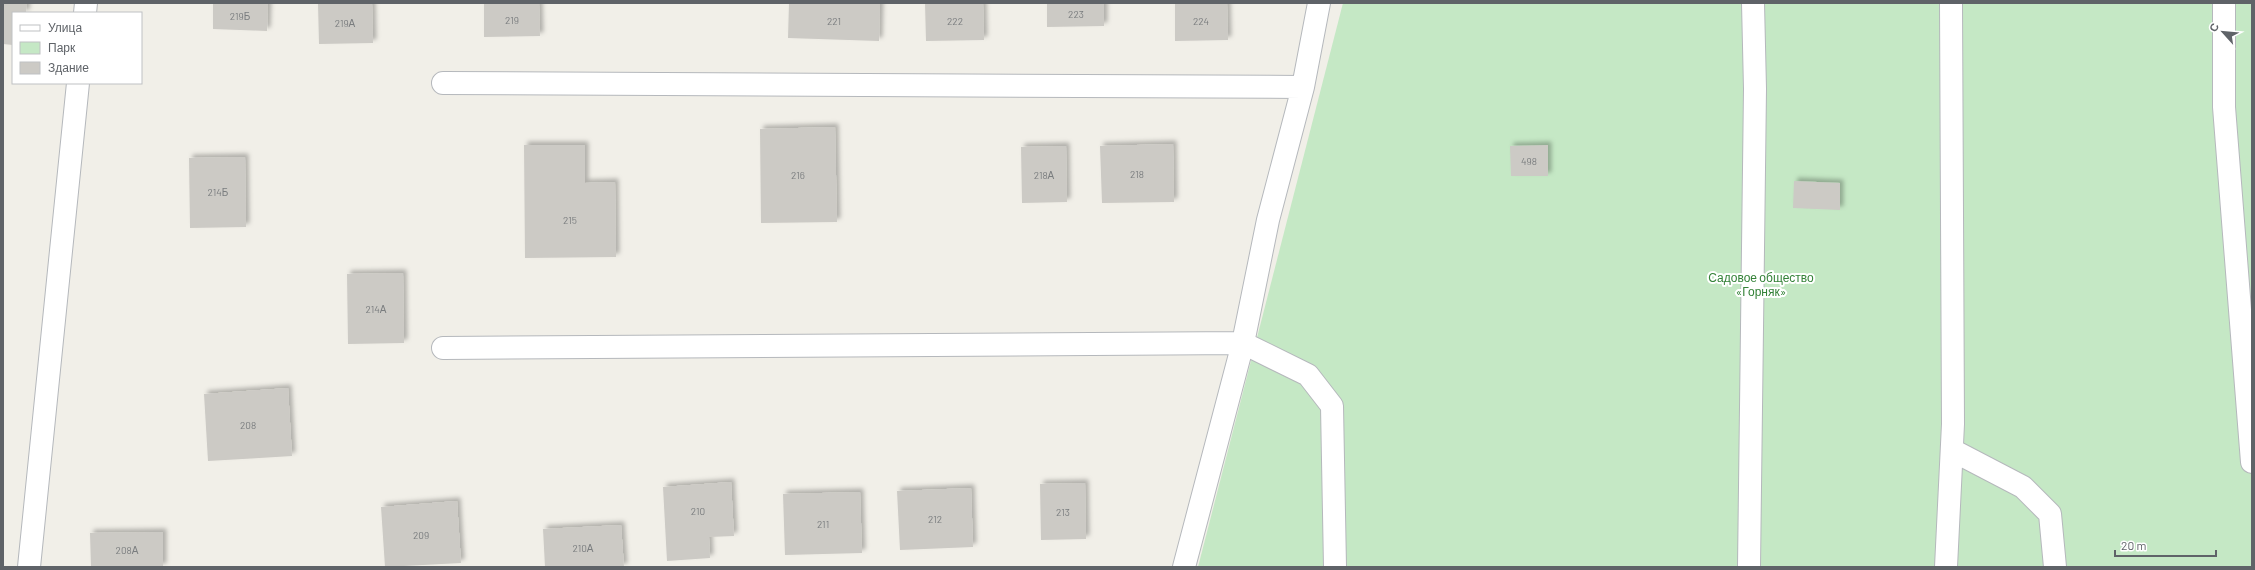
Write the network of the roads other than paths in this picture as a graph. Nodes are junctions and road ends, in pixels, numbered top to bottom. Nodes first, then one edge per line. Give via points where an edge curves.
1 (1319, 3) edge
2 (1753, 3) edge
3 (1951, 3) edge
4 (2224, 3) edge
5 (443, 83) dead end
6 (78, 84) edge
7 (1303, 87) junction
8 (1243, 343) junction
9 (443, 348) dead end
10 (1952, 450) junction
11 (2252, 462) edge
12 (29, 567) edge
13 (1184, 567) edge
14 (1335, 567) edge
15 (1749, 567) edge
16 (1946, 567) edge
17 (2055, 567) edge

1 - 7 street
2 - 15 street
3 - 10 street
4 - 11 street via 2224,107
5 - 7 street
6 - 12 street
7 - 8 street via 1268,220
8 - 9 street
8 - 13 street
8 - 14 street via 1308,375 1332,406
10 - 16 street
10 - 17 street via 2023,487 2050,514

